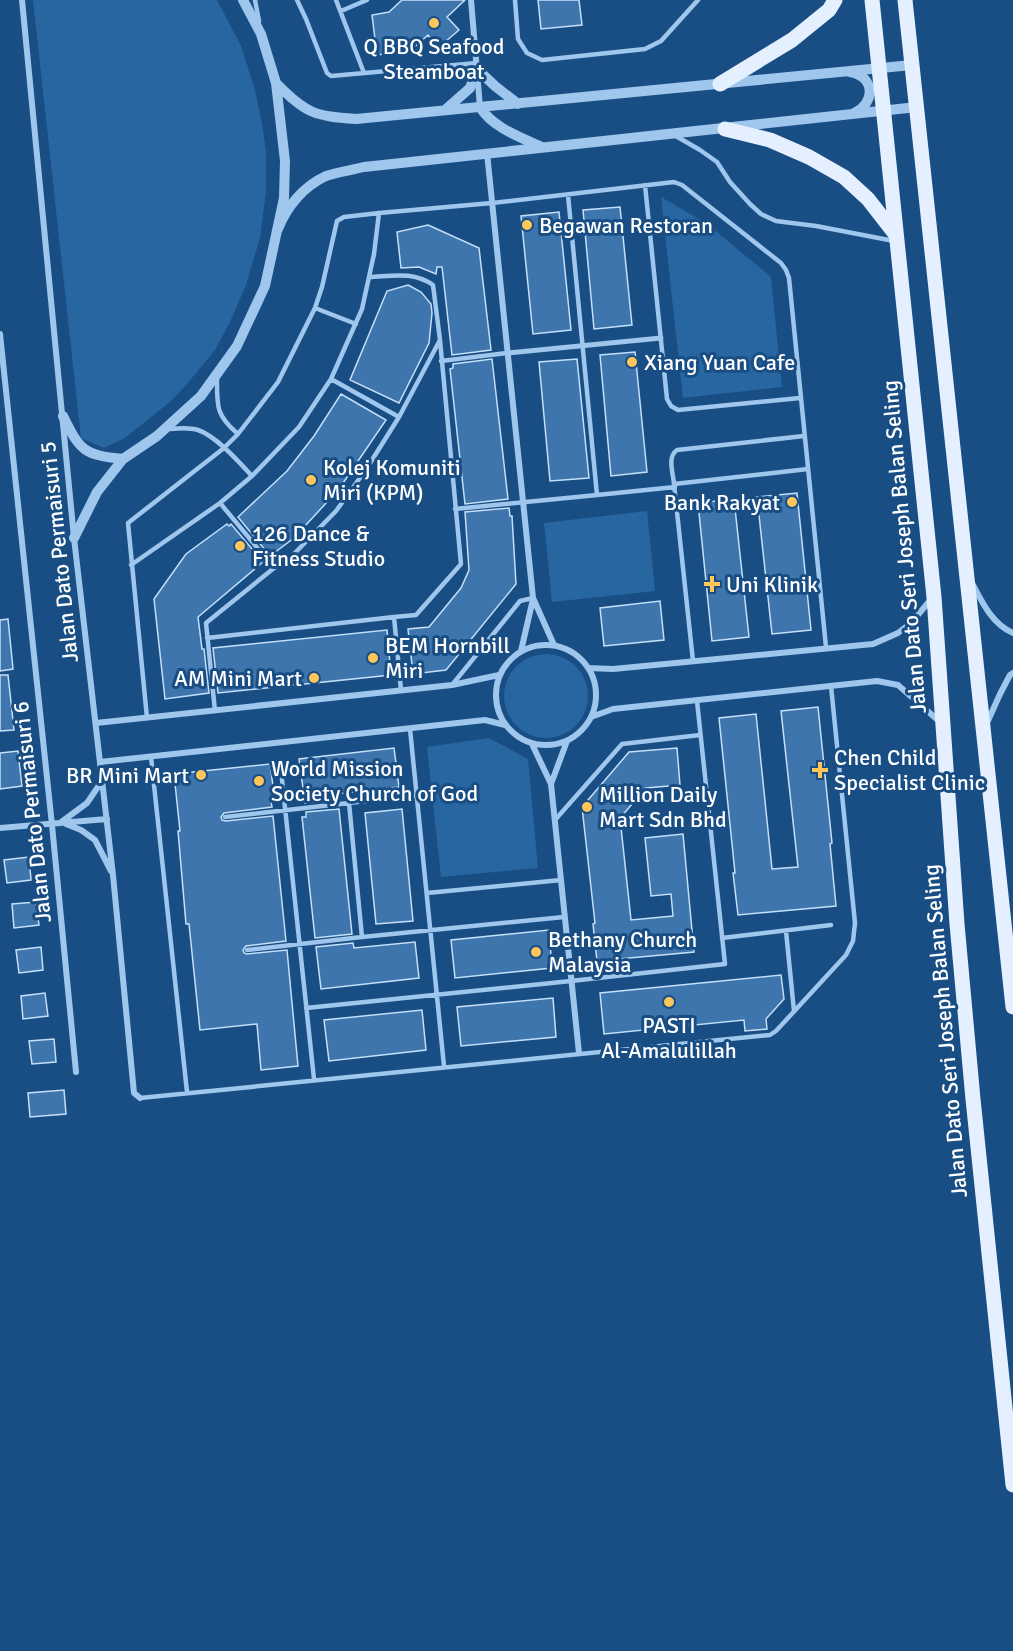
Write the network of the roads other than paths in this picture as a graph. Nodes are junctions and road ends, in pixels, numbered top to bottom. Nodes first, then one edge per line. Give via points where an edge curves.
1 (22, 0) edge
2 (243, 0) edge
3 (255, 0) edge
4 (297, 0) edge
5 (336, 0) edge
6 (367, 0) edge
7 (471, 0) edge
8 (515, 0) edge
9 (698, 0) edge
10 (835, 0) edge
11 (872, 0) edge
12 (905, 0) edge
13 (341, 11) junction
14 (261, 34) junction
15 (912, 65) junction
16 (477, 67) junction
17 (879, 69) junction
18 (846, 72) junction
19 (364, 73) junction
20 (276, 83) junction
21 (720, 84) junction
22 (518, 104) junction
23 (480, 107) junction
24 (917, 108) junction
25 (445, 111) junction
26 (883, 111) junction
27 (851, 114) junction
28 (725, 129) junction
29 (672, 134) junction
30 (542, 148) junction
31 (487, 153) junction
32 (645, 185) junction
33 (568, 195) junction
34 (492, 203) junction
35 (379, 213) junction
36 (278, 229) junction
37 (896, 238) junction
38 (369, 277) junction
39 (315, 308) junction
40 (356, 324) junction
41 (0, 334) edge
42 (661, 338) junction
43 (440, 340) junction
44 (583, 346) junction
45 (507, 354) junction
46 (441, 361) junction
47 (217, 374) junction
48 (331, 379) junction
49 (800, 398) junction
50 (63, 416) junction
51 (399, 417) junction
52 (164, 430) junction
53 (238, 434) junction
54 (804, 436) junction
55 (224, 448) junction
56 (123, 459) junction
57 (808, 469) junction
58 (252, 476) junction
59 (674, 485) junction
60 (597, 495) junction
61 (522, 502) junction
62 (220, 503) junction
63 (455, 509) junction
64 (74, 538) junction
65 (131, 565) junction
66 (274, 568) junction
67 (967, 575) junction
68 (934, 597) junction
69 (533, 598) junction
70 (394, 617) junction
71 (1013, 633) edge
72 (207, 638) junction
73 (554, 645) junction
74 (826, 647) junction
75 (521, 651) junction
76 (693, 661) junction
77 (588, 668) junction
78 (1013, 673) edge
79 (500, 675) junction
80 (452, 685) junction
81 (831, 686) junction
82 (401, 690) junction
83 (697, 701) junction
84 (215, 711) junction
85 (591, 717) junction
86 (147, 718) junction
87 (96, 723) junction
88 (506, 725) junction
89 (943, 725) junction
90 (410, 729) junction
91 (984, 731) junction
92 (700, 735) junction
93 (567, 741) junction
94 (532, 744) junction
95 (151, 757) junction
96 (279, 761) dead end
97 (100, 762) junction
98 (102, 781) junction
99 (551, 784) junction
100 (417, 795) junction
101 (349, 803) junction
102 (285, 810) junction
103 (225, 817) dead end
104 (107, 819) junction
105 (555, 820) junction
106 (63, 824) junction
107 (52, 825) junction
108 (0, 828) edge
109 (113, 875) junction
110 (561, 880) junction
111 (427, 893) junction
112 (564, 917) junction
113 (831, 925) dead end
114 (431, 930) junction
115 (786, 930) junction
116 (362, 937) junction
117 (722, 938) junction
118 (299, 943) junction
119 (247, 950) dead end
120 (571, 981) junction
121 (438, 995) junction
122 (1013, 1007) edge
123 (306, 1008) junction
124 (794, 1011) junction
125 (579, 1053) junction
126 (444, 1066) junction
127 (76, 1072) dead end
128 (314, 1079) junction
129 (187, 1092) junction
130 (140, 1098) joint
131 (1013, 1485) edge

1 - 50 street, Jalan Dato Permaisuri 5
2 - 14 street
3 - 14 lane
4 - 19 lane via 328,75
5 - 13 lane
6 - 13 lane
7 - 16 street
8 - 9 lane via 518,39 527,53 542,60 645,49 661,41
10 - 21 main road via 829,10 792,40
11 - 17 main road, Jalan Dato Seri Joseph Balan Seling
12 - 15 main road
13 - 19 lane
14 - 20 street
15 - 17 street
15 - 24 main road
16 - 19 lane
16 - 22 street
16 - 23 street
16 - 25 street via 470,88
17 - 18 street
17 - 26 main road, Jalan Dato Seri Joseph Balan Seling
18 - 21 street
18 - 27 street via 862,77 870,95 864,107
20 - 25 street via 309,112 328,117 356,119
20 - 36 street via 285,161
21 - 22 street
22 - 23 street
23 - 25 street
23 - 30 street via 496,124
24 - 26 street
24 - 67 main road
26 - 27 street
26 - 37 main road, Jalan Dato Seri Joseph Balan Seling
27 - 28 street
28 - 29 street
28 - 37 main road via 770,140 844,177 868,199
29 - 30 street
29 - 37 lane via 717,162 750,204 776,221
30 - 31 street
31 - 34 street
31 - 36 street via 364,166 328,175 298,196
32 - 33 lane
32 - 42 lane
32 - 49 lane via 682,185 781,263 789,278
33 - 34 lane
33 - 44 lane
34 - 35 lane
34 - 45 street
35 - 38 lane
35 - 39 lane via 338,221
36 - 47 street via 265,286 237,346
37 - 68 main road, Jalan Dato Seri Joseph Balan Seling
38 - 40 lane
38 - 43 lane via 414,276 433,285
39 - 40 lane
39 - 53 lane via 278,382
40 - 48 lane
41 - 107 street, Jalan Dato Permaisuri 6
42 - 44 street
42 - 49 lane via 667,399 678,410
43 - 46 lane
43 - 51 lane
44 - 45 street
44 - 60 lane
45 - 46 lane
45 - 61 street
46 - 63 lane
47 - 52 street via 201,396
47 - 53 lane via 218,410 224,422
48 - 51 lane
48 - 58 lane via 299,427
49 - 54 lane
50 - 56 street via 74,440 85,450
50 - 64 street, Jalan Dato Permaisuri 5
51 - 66 lane via 336,511 291,557
52 - 55 lane via 197,429
52 - 56 street
53 - 55 lane
54 - 57 lane
54 - 59 lane via 677,450 671,457
55 - 58 lane
55 - 65 lane via 128,523
56 - 64 street via 97,492
57 - 59 lane
57 - 74 lane
58 - 62 lane
59 - 60 lane
59 - 76 lane
60 - 61 lane
61 - 63 lane
61 - 69 street
62 - 65 lane
62 - 66 lane
63 - 70 lane via 461,564 416,615
64 - 87 street, Jalan Dato Permaisuri 5
65 - 86 lane
66 - 72 lane via 206,623
67 - 71 street via 987,611
67 - 91 main road
68 - 74 street via 898,633 873,644
68 - 89 main road, Jalan Dato Seri Joseph Balan Seling
69 - 73 street
69 - 75 street
69 - 80 lane via 520,601
70 - 72 lane
70 - 82 lane
72 - 84 lane
73 - 75 street via 537,645
73 - 77 street via 579,657
74 - 76 street
75 - 79 street via 508,661
76 - 77 street
77 - 85 street via 595,692
78 - 91 street
79 - 80 street
79 - 88 street via 495,692
80 - 82 street
81 - 83 street
81 - 89 street via 877,681 898,685
81 - 124 lane via 855,922 853,941 846,955
82 - 84 street
83 - 85 street via 613,709
83 - 92 lane
84 - 86 street
85 - 93 street
86 - 87 street
87 - 97 street, Jalan Dato Permaisuri 5
88 - 90 street via 485,720
88 - 94 street
89 - 131 main road, Jalan Dato Seri Joseph Balan Seling via 957,924
90 - 95 street
90 - 100 lane
91 - 122 main road
92 - 105 lane via 622,744
92 - 117 lane
93 - 94 street
93 - 99 street
94 - 99 street
95 - 97 street
95 - 129 lane
96 - 102 lane
97 - 98 street, Jalan Dato Permaisuri 5
98 - 104 street, Jalan Dato Permaisuri 5
98 - 106 street via 87,803
99 - 105 street
100 - 101 lane
100 - 111 lane
101 - 102 lane
101 - 116 lane
102 - 103 lane
102 - 118 lane
104 - 106 street
104 - 109 street, Jalan Dato Permaisuri 5
105 - 110 street
106 - 107 street
106 - 109 street via 95,840
107 - 108 street
107 - 127 street, Jalan Dato Permaisuri 6
109 - 130 street, Jalan Dato Permaisuri 5 via 134,1093
110 - 111 lane
110 - 112 street
111 - 114 lane
112 - 114 lane
112 - 120 street
113 - 115 lane
114 - 116 lane
114 - 121 lane
115 - 117 lane
115 - 124 lane
116 - 118 lane
117 - 120 lane via 725,964
118 - 119 lane
118 - 123 lane
120 - 121 lane
120 - 125 street
121 - 123 lane
121 - 126 lane
123 - 128 lane
124 - 125 lane via 770,1035
125 - 126 lane
126 - 128 lane
128 - 129 lane
129 - 130 lane

